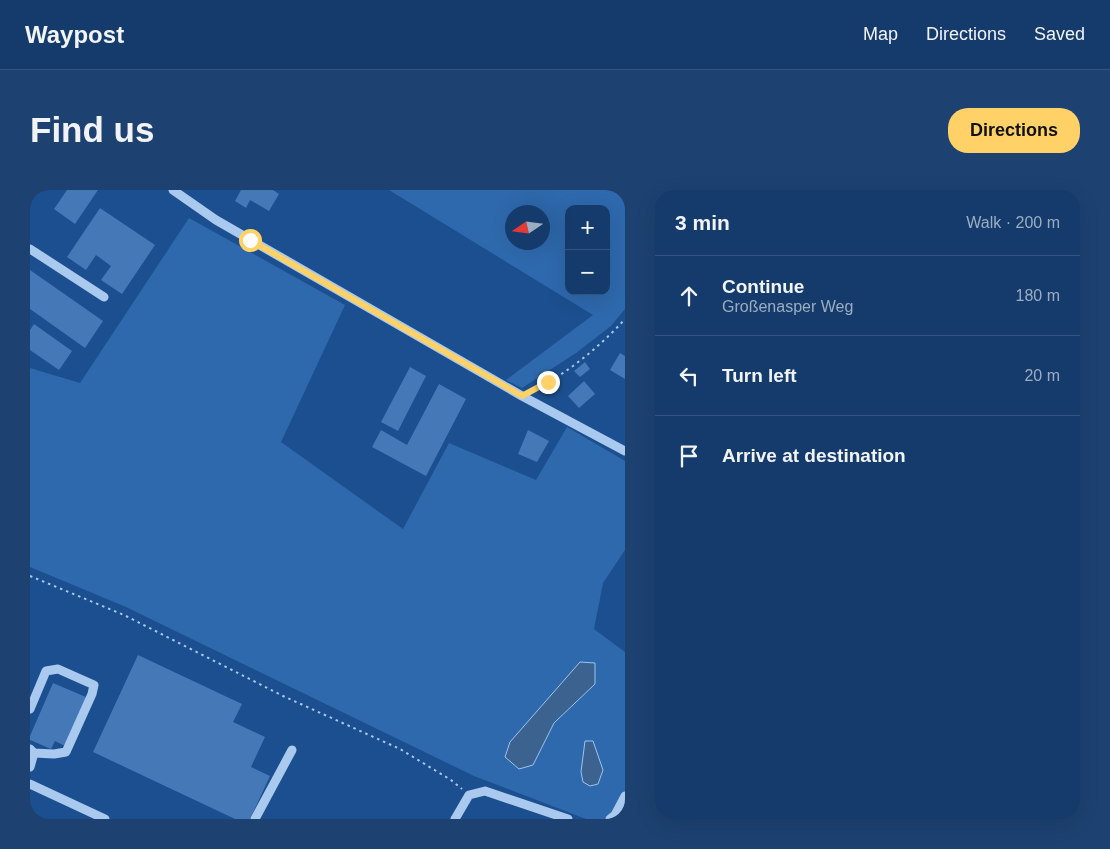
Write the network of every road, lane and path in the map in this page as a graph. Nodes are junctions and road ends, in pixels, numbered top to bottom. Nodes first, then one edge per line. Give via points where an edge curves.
1 (36, 190) edge
2 (173, 190) edge
3 (30, 198) edge
4 (30, 249) edge
5 (104, 297) dead end
6 (625, 319) edge
7 (522, 396) junction
8 (625, 451) edge
9 (30, 576) edge
10 (30, 709) edge
11 (292, 750) dead end
12 (32, 751) edge
13 (30, 767) edge
14 (30, 784) edge
15 (469, 795) junction
16 (625, 796) edge
17 (105, 819) edge
18 (255, 819) edge
19 (455, 819) edge
20 (568, 819) edge
21 (610, 819) edge

1 - 3 path
2 - 7 street via 216,220
4 - 5 street
6 - 7 path via 591,352
7 - 8 street
9 - 15 path via 124,615 283,696 400,749
10 - 12 street via 46,671 58,668 94,685 66,752
11 - 18 street
12 - 13 street
14 - 17 street
15 - 19 street
15 - 20 street via 485,790
16 - 21 street

